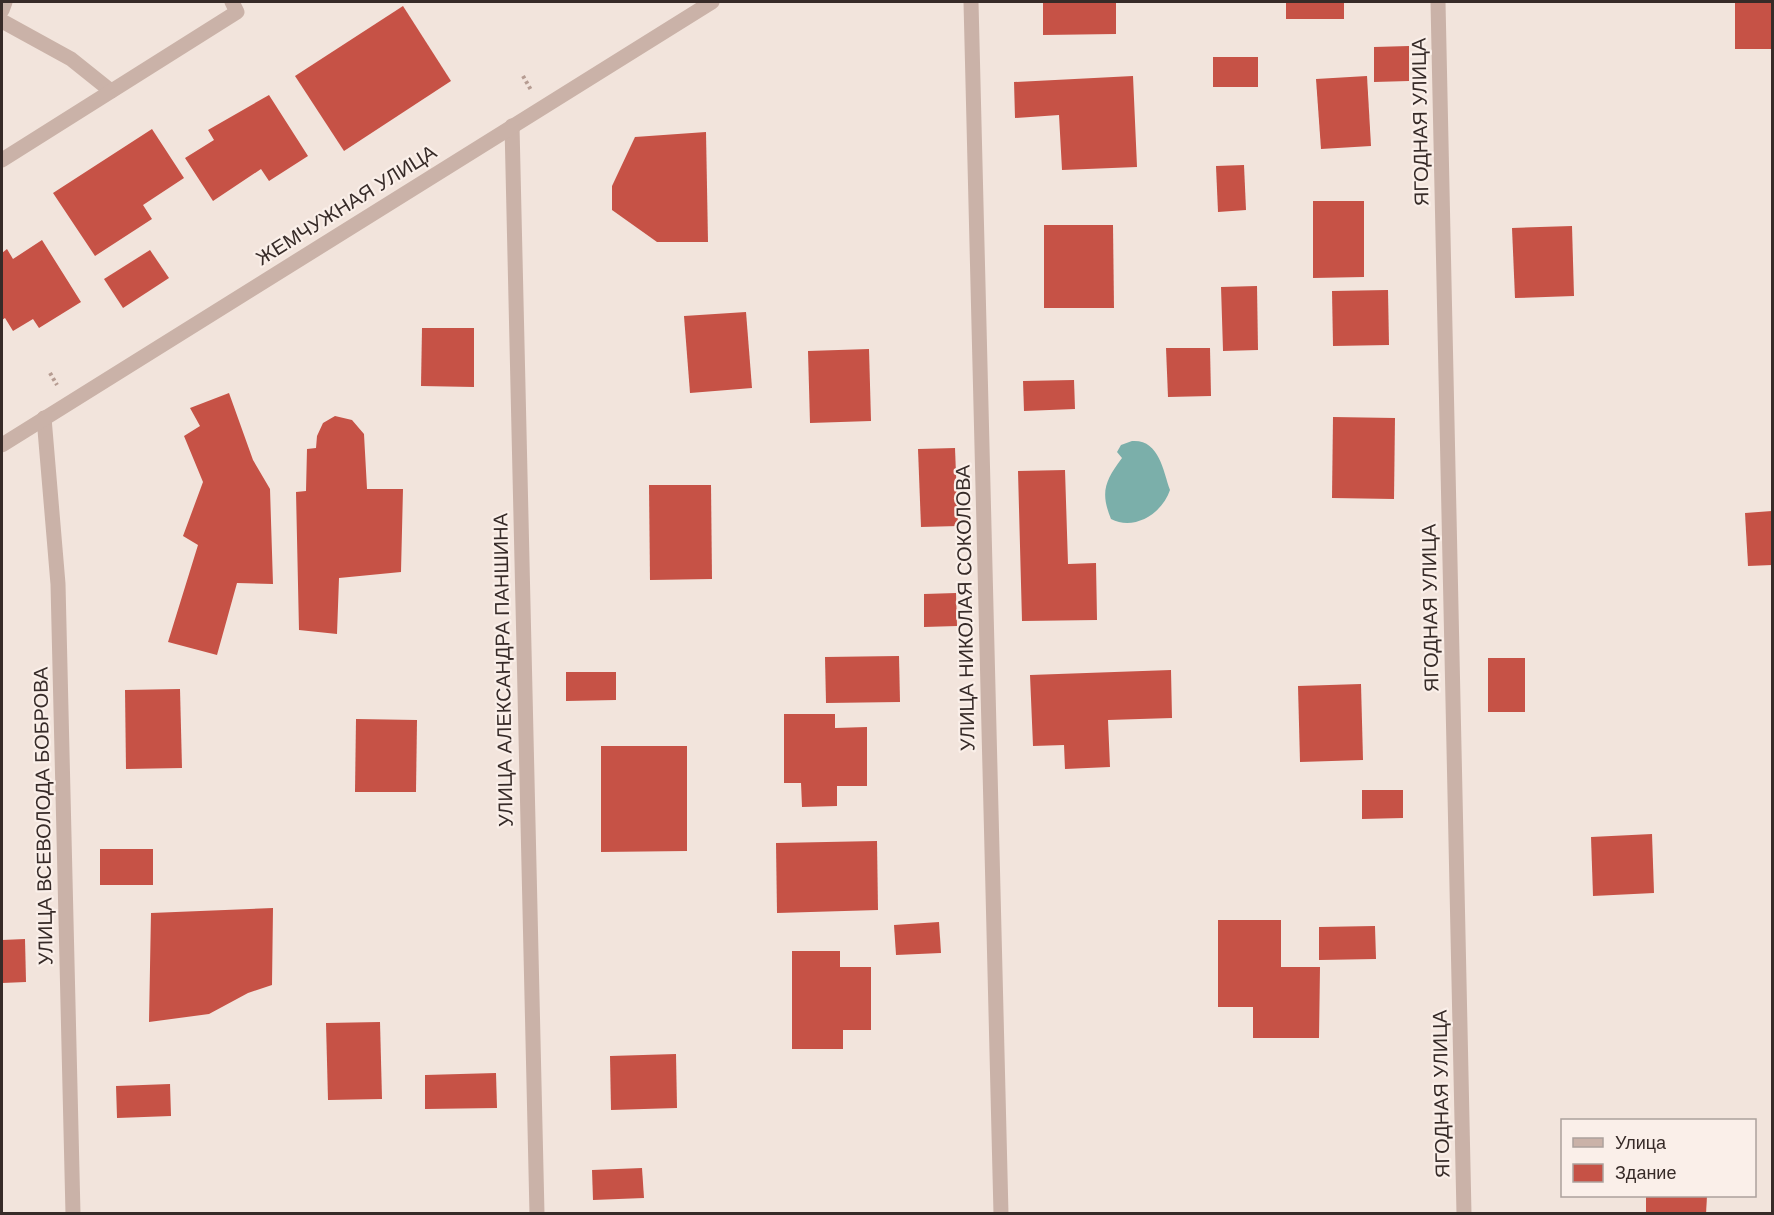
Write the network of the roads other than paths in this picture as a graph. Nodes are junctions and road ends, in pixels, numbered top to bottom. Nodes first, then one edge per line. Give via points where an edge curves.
1 (5, 2) edge
2 (232, 2) edge
3 (712, 2) edge
4 (970, 2) edge
5 (1438, 2) edge
6 (2, 10) edge
7 (2, 21) edge
8 (111, 91) junction
9 (512, 126) junction
10 (2, 160) edge
11 (44, 418) junction
12 (2, 445) edge
13 (73, 1214) edge
14 (537, 1214) edge
15 (1001, 1214) edge
16 (1464, 1214) edge

1 - 6 street
2 - 8 street via 237,12
3 - 9 street, ЖЕМЧУЖНАЯ УЛИЦА
4 - 15 street, УЛИЦА НИКОЛАЯ СОКОЛОВА
5 - 16 street, ЯГОДНАЯ УЛИЦА
7 - 8 street via 71,59
8 - 10 street
9 - 11 street, ЖЕМЧУЖНАЯ УЛИЦА
9 - 14 street, УЛИЦА АЛЕКСАНДРА ПАНШИНА
11 - 12 street, ЖЕМЧУЖНАЯ УЛИЦА
11 - 13 street, УЛИЦА ВСЕВОЛОДА БОБРОВА via 58,584

